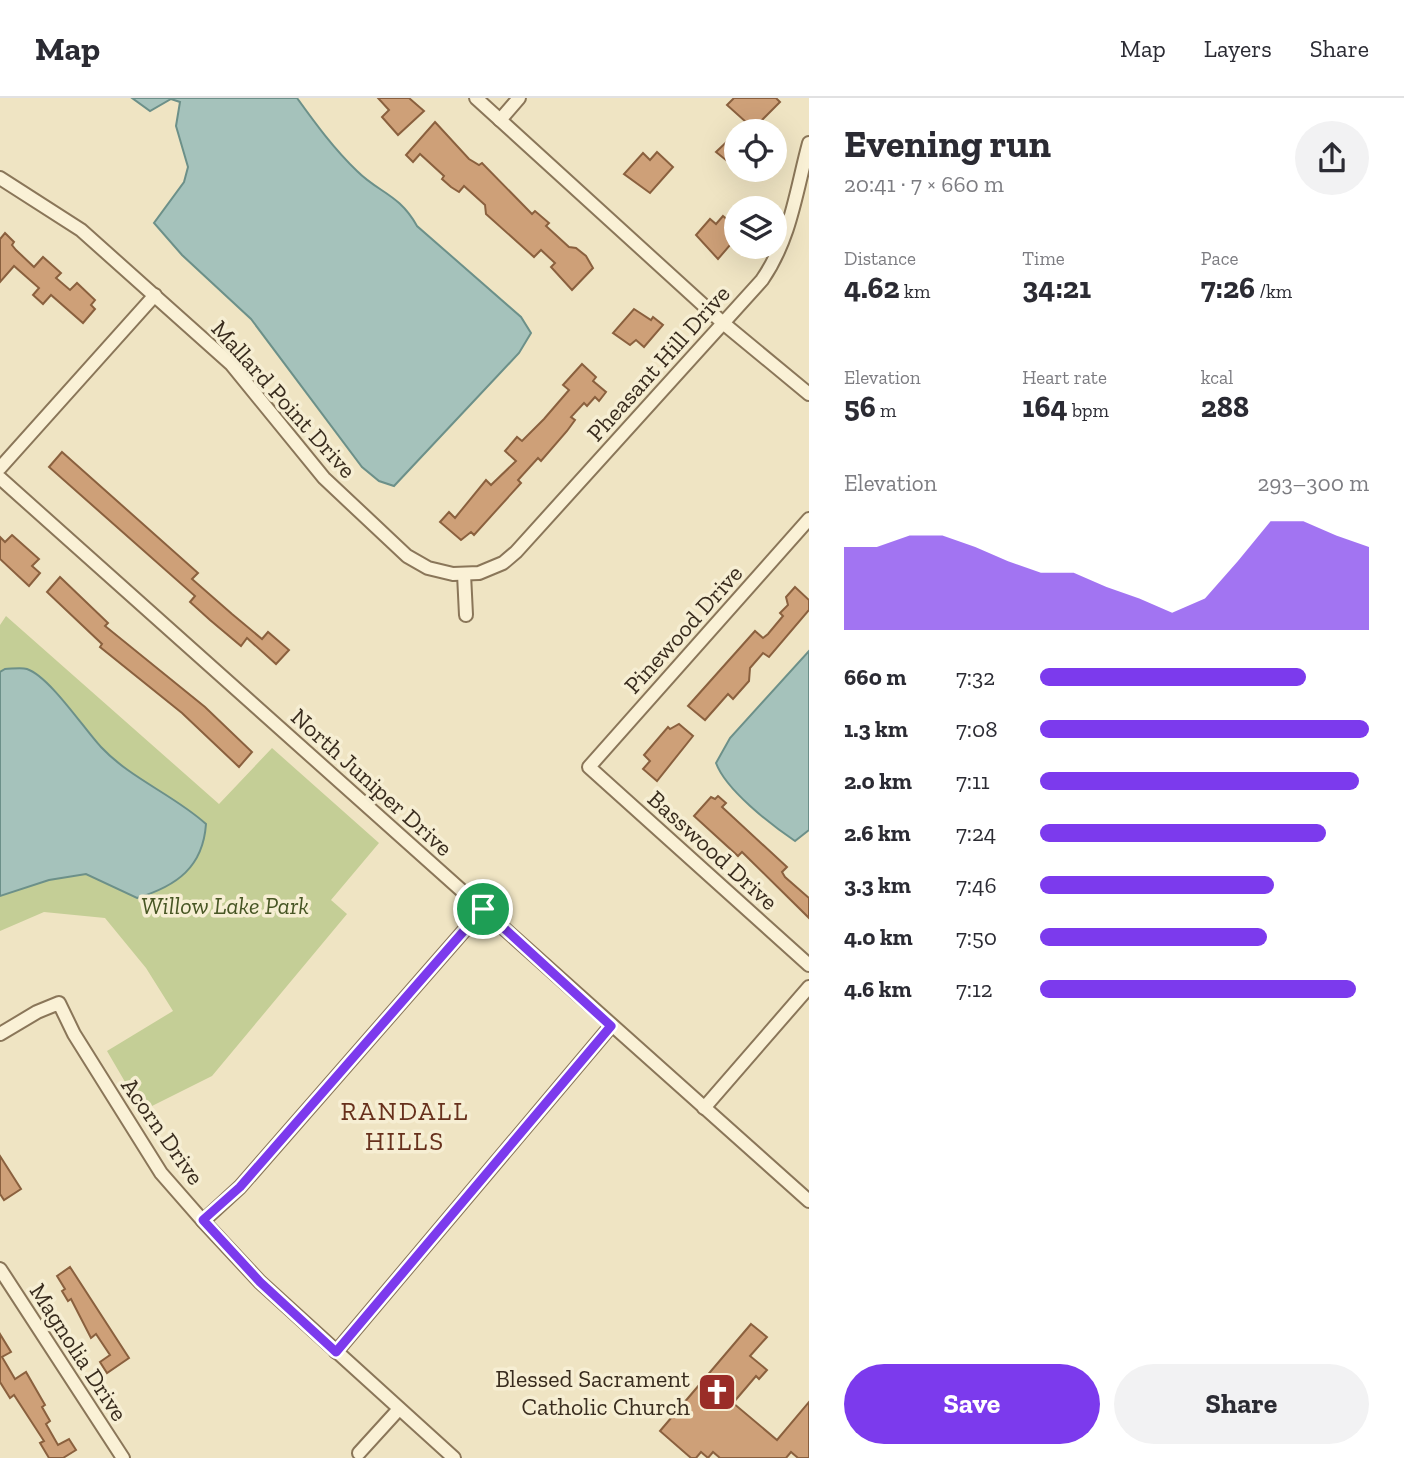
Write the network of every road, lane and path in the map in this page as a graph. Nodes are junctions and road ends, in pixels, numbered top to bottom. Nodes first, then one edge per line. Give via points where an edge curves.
1 (476, 98) edge
2 (519, 98) edge
3 (500, 120) junction
4 (809, 143) edge
5 (0, 178) edge
6 (155, 295) junction
7 (723, 323) junction
8 (809, 394) edge
9 (0, 468) edge
10 (0, 478) edge
11 (809, 519) edge
12 (479, 573) joint
13 (464, 574) junction
14 (466, 615) dead end
15 (589, 767) joint
16 (483, 909) junction
17 (809, 965) edge
18 (809, 987) edge
19 (611, 1026) junction
20 (0, 1034) edge
21 (704, 1108) junction
22 (809, 1201) edge
23 (203, 1220) junction
24 (0, 1269) edge
25 (336, 1352) junction
26 (399, 1409) junction
27 (359, 1453) dead end
28 (123, 1458) edge
29 (454, 1458) edge

1 - 3 street
2 - 3 street
3 - 7 street
4 - 7 street, Pheasant Hill Drive via 779,255
5 - 6 street, Mallard Point Drive via 81,230
6 - 9 street
6 - 13 street, Mallard Point Drive via 231,364 324,478 377,529 428,568
7 - 8 street
7 - 12 street, Pheasant Hill Drive via 516,552
10 - 16 street, North Juniper Drive
11 - 15 street, Pinewood Drive
12 - 13 street, Mallard Point Drive
13 - 14 street
15 - 17 street, Basswood Drive
16 - 19 street, North Juniper Drive
16 - 23 street via 240,1187
18 - 21 street
19 - 21 street, North Juniper Drive
19 - 25 street
20 - 23 street, Acorn Drive via 59,1003 161,1173
21 - 22 street, North Juniper Drive
23 - 25 street, Acorn Drive via 260,1282
24 - 28 street, Magnolia Drive
25 - 26 street, Acorn Drive
26 - 27 street
26 - 29 street, Acorn Drive

